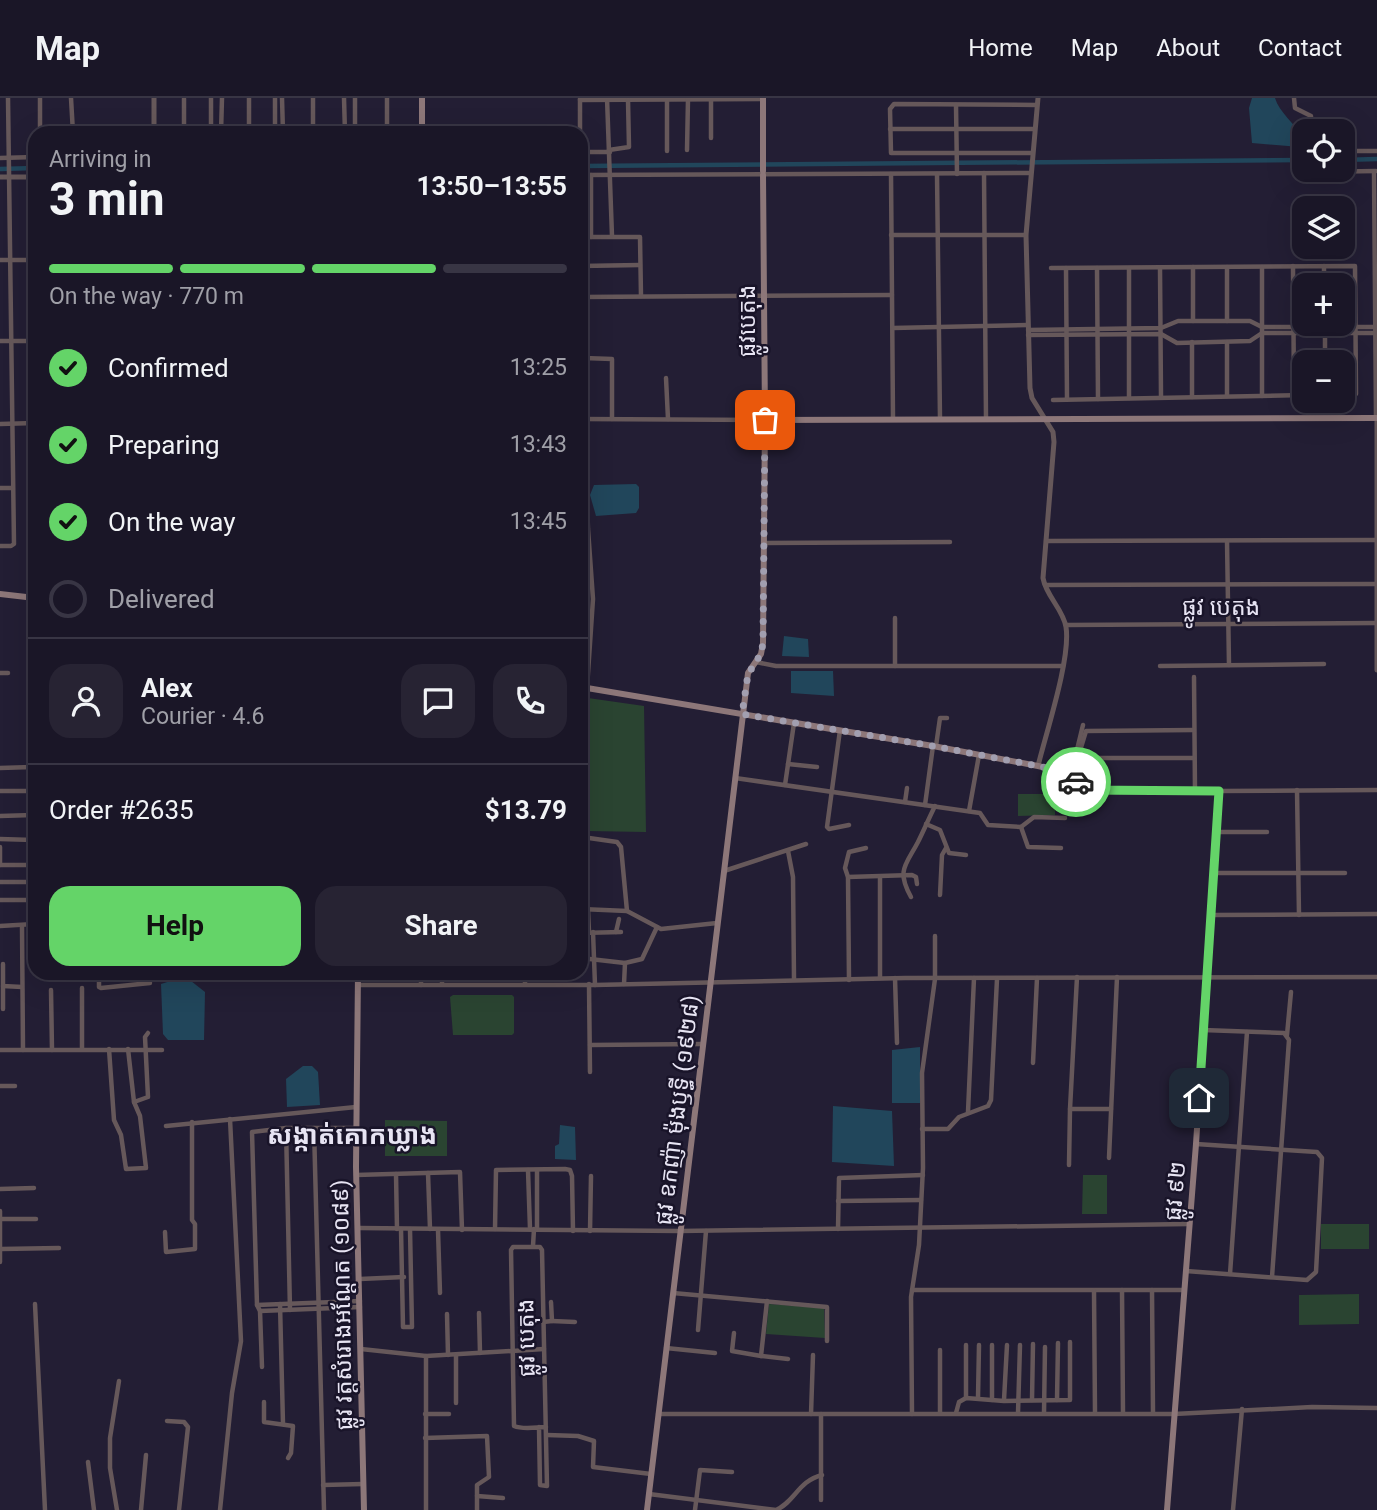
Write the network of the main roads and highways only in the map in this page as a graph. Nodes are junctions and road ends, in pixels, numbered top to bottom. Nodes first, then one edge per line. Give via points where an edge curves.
1 (422, 98) edge
2 (763, 98) edge
3 (422, 126) edge
4 (1376, 418) edge
5 (765, 420) junction
6 (0, 594) edge
7 (28, 597) edge
8 (588, 688) edge
9 (742, 714) junction
10 (358, 980) edge
11 (364, 1510) edge
12 (647, 1510) edge
13 (1167, 1510) edge

1 - 3 main road
2 - 5 main road, ផ្លូវបេតុង
4 - 5 main road
5 - 9 main road, ផ្លូវបេតុង via 763,643 748,674
6 - 7 main road
8 - 9 main road
9 - 12 main road, ផ្លូវ ឧកញ៉ា ម៉ុងឫទ្ធី (១៩២៨)
9 - 13 main road, ផ្លូវ ៩២ via 1062,771 1085,790 1219,791
10 - 11 main road, ផ្លូវ វត្តសំរោងអណ្ដែត (១០៨៩) via 356,1175

